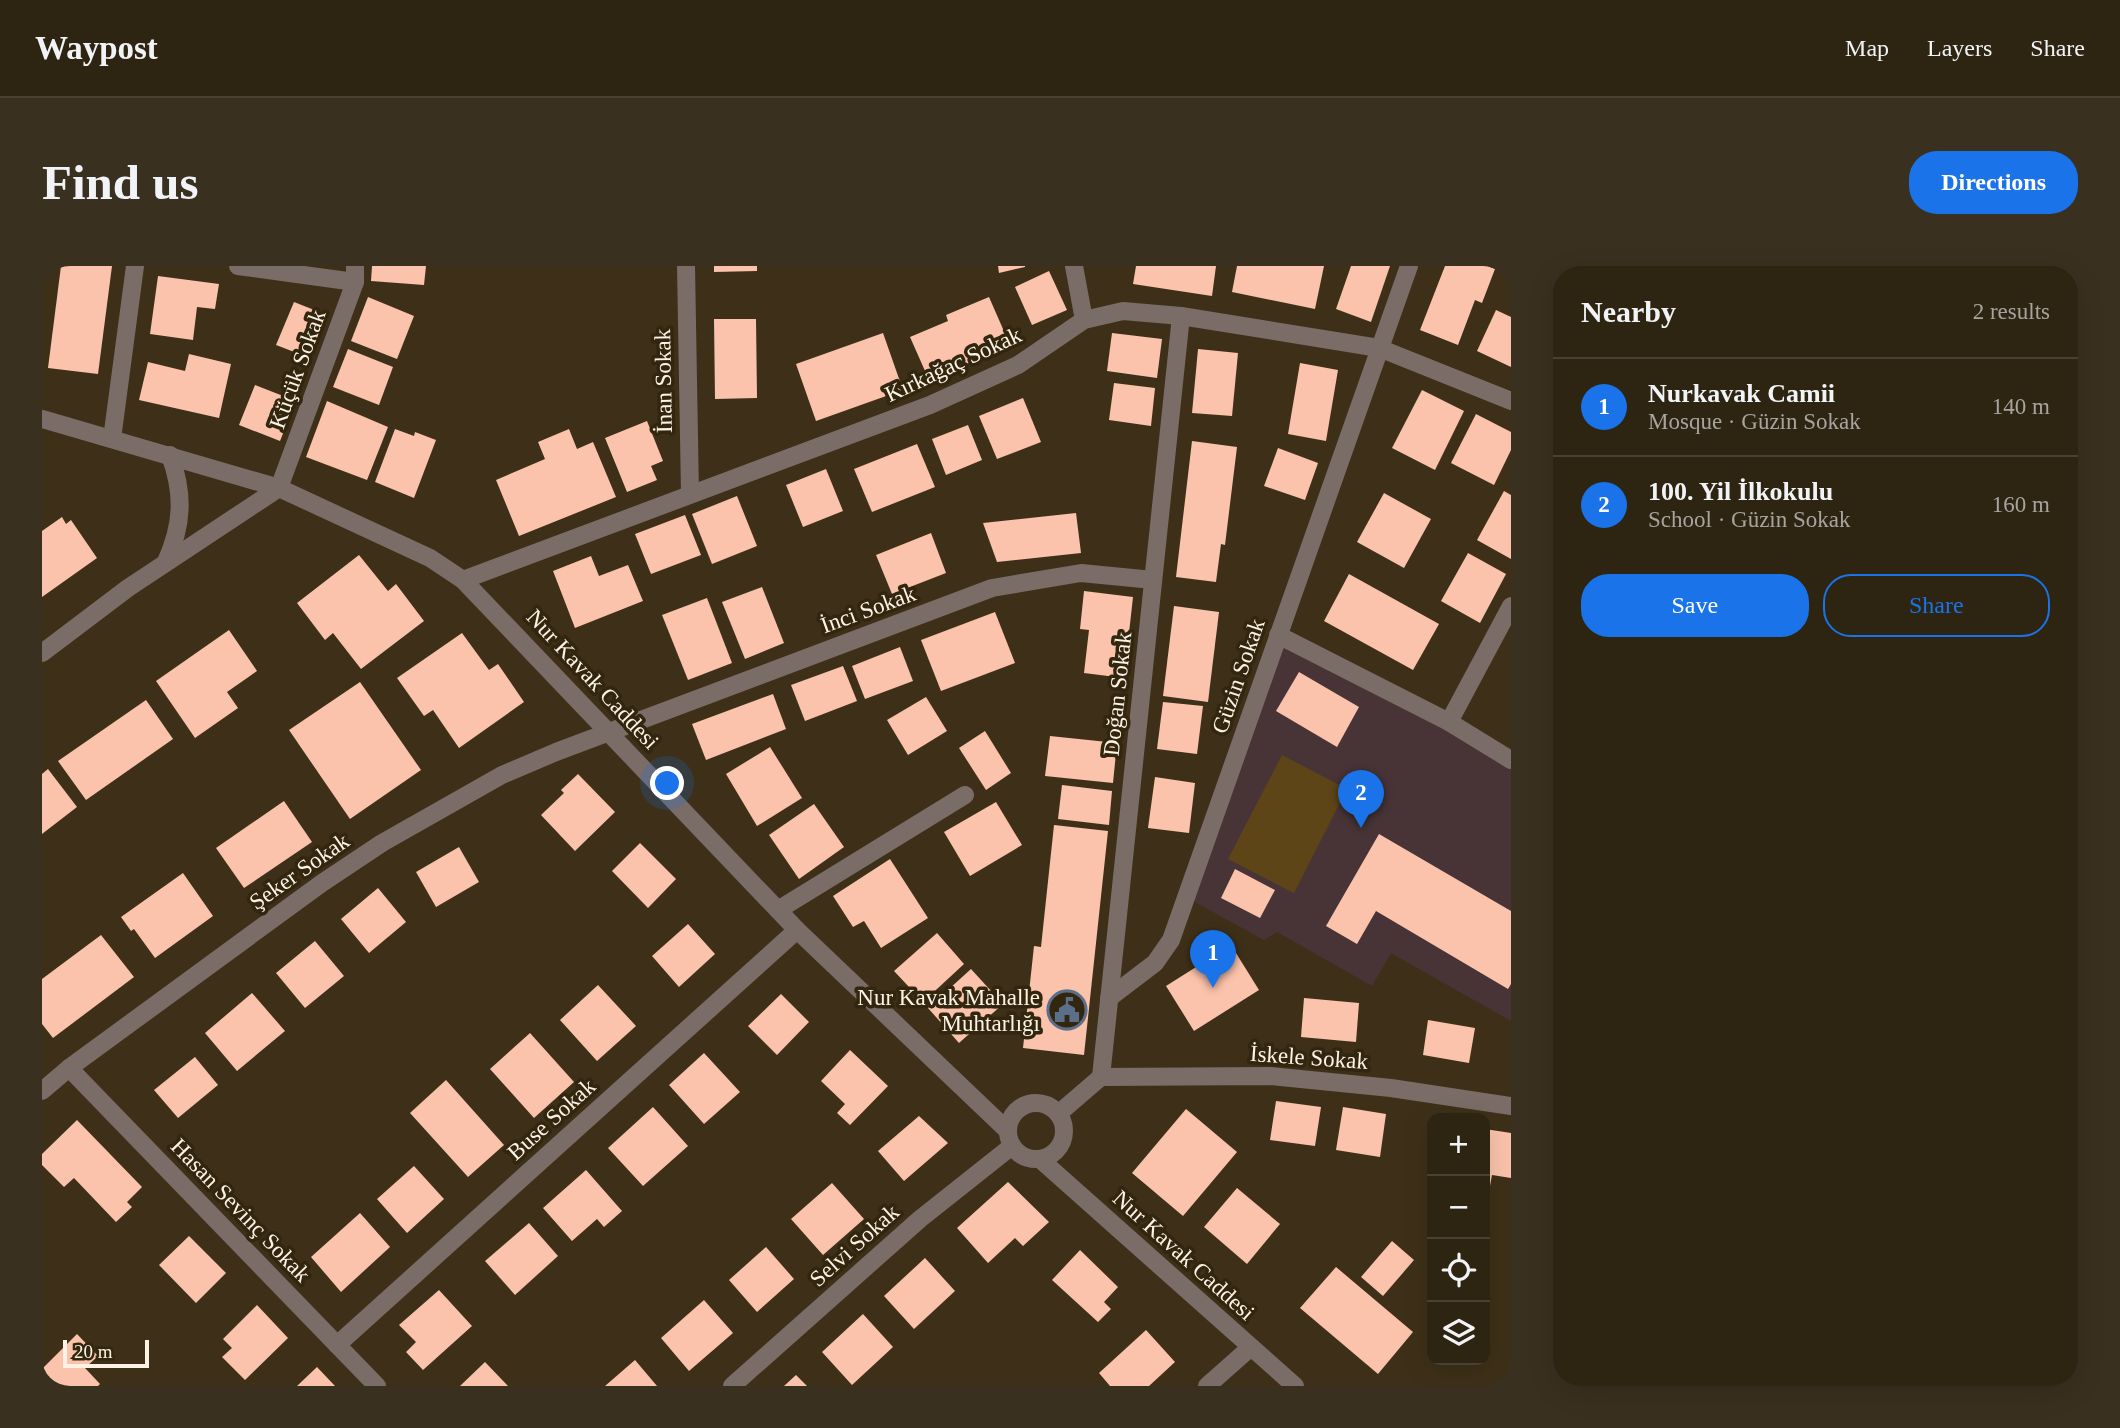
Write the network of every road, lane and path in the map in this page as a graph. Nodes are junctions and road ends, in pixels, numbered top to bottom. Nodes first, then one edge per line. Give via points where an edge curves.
1 (135, 266) edge
2 (238, 266) edge
3 (686, 266) edge
4 (1074, 266) edge
5 (1409, 266) edge
6 (355, 274) edge
7 (1181, 316) junction
8 (1084, 320) junction
9 (1379, 348) junction
10 (1511, 401) edge
11 (42, 419) edge
12 (112, 439) junction
13 (170, 455) junction
14 (279, 488) junction
15 (690, 494) junction
16 (166, 562) junction
17 (463, 580) junction
18 (1153, 580) junction
19 (1511, 606) edge
20 (1278, 635) junction
21 (42, 653) edge
22 (1449, 722) junction
23 (608, 732) junction
24 (1511, 760) edge
25 (965, 795) dead end
26 (778, 910) junction
27 (797, 930) junction
28 (1110, 998) junction
29 (69, 1068) junction
30 (1101, 1077) junction
31 (42, 1091) edge
32 (1509, 1103) edge
33 (1058, 1114) junction
34 (1010, 1139) junction
35 (1041, 1160) junction
36 (337, 1345) junction
37 (1251, 1347) junction
38 (377, 1386) edge
39 (732, 1386) edge
40 (1207, 1386) edge
41 (1295, 1386) edge

1 - 12 street
2 - 6 street
3 - 15 street, İnan Sokak
4 - 8 street
5 - 9 street, Güzin Sokak
6 - 14 street, Küçük Sokak
7 - 8 street, Kırkağaç Sokak via 1123,311
7 - 9 street, Kırkağaç Sokak
7 - 18 street, Doğan Sokak
8 - 15 street, Kırkağaç Sokak via 1018,365 930,405
9 - 10 street, Kırkağaç Sokak
9 - 20 street, Güzin Sokak
11 - 12 street, Nur Kavak Caddesi
12 - 13 street, Nur Kavak Caddesi
13 - 14 street, Nur Kavak Caddesi
13 - 16 street via 180,509
14 - 16 street
14 - 17 street, Nur Kavak Caddesi via 430,558
15 - 17 street, Kırkağaç Sokak
16 - 21 street
17 - 23 street, Nur Kavak Caddesi
18 - 23 street, İnci Sokak via 1082,573 992,588
18 - 28 street, Doğan Sokak
19 - 22 street
20 - 22 street
20 - 28 street, Güzin Sokak via 1171,940 1155,962
22 - 24 street
23 - 26 street, Nur Kavak Caddesi
23 - 29 street, Şeker Sokak via 502,775 382,843
25 - 26 street
26 - 27 street, Nur Kavak Caddesi
27 - 34 street, Nur Kavak Caddesi
27 - 36 street, Buse Sokak
28 - 30 street, Doğan Sokak
29 - 31 street, Şeker Sokak
29 - 36 street, Hasan Sevinç Sokak
30 - 32 street, İskele Sokak via 1270,1076
30 - 33 street
33 - 34 street via 1040,1103 1021,1107 1011,1118
33 - 35 street via 1064,1127 1063,1141
34 - 35 street via 1021,1156
34 - 39 street, Selvi Sokak
35 - 37 street, Nur Kavak Caddesi
36 - 38 street, Hasan Sevinç Sokak
37 - 40 street
37 - 41 street, Nur Kavak Caddesi

